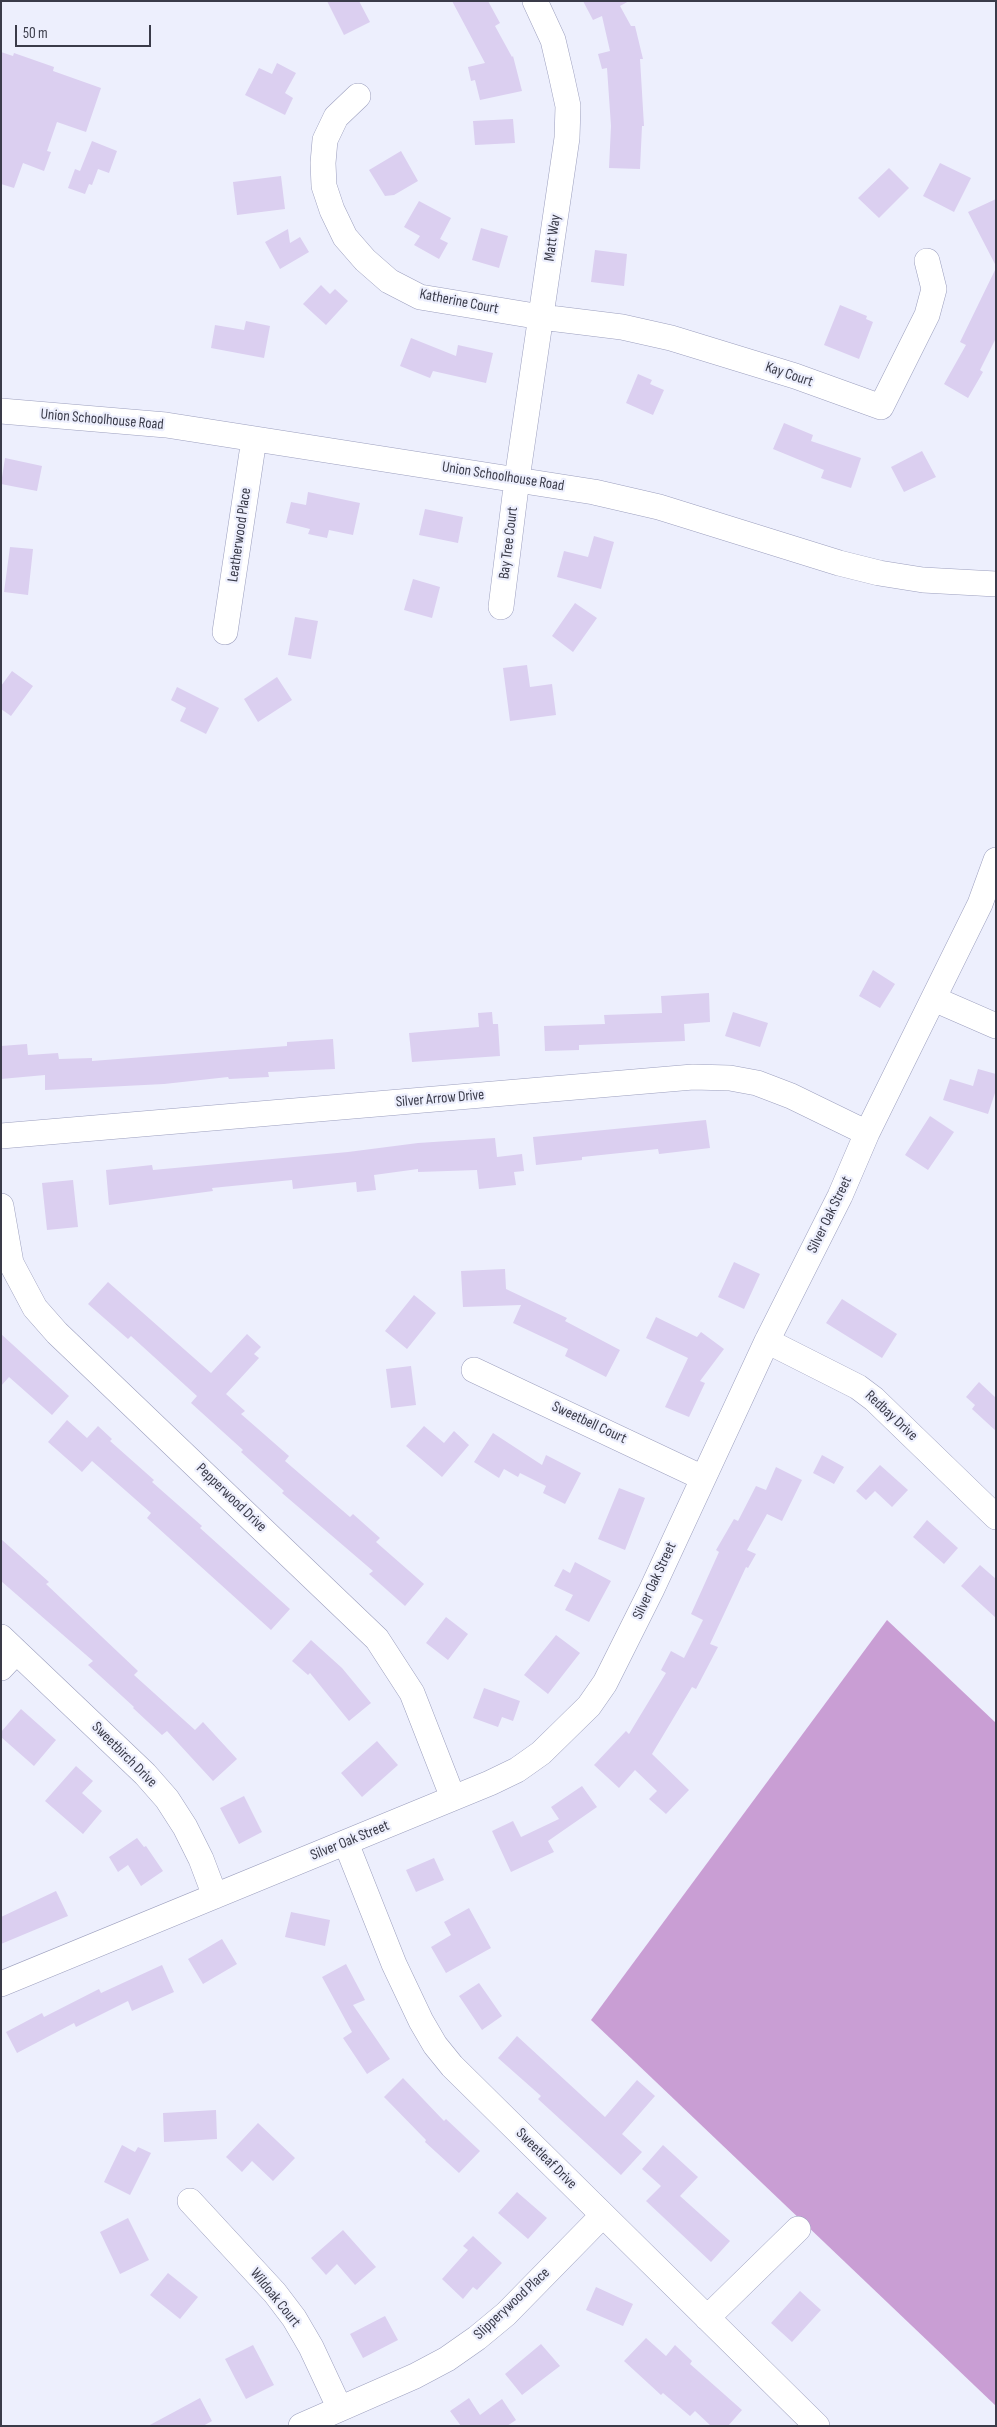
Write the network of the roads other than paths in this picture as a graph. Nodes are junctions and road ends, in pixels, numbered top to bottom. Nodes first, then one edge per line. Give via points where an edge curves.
1 (535, 1) edge
2 (358, 96) dead end
3 (927, 261) dead end
4 (541, 317) junction
5 (1, 411) edge
6 (254, 439) junction
7 (517, 479) junction
8 (996, 584) edge
9 (501, 607) dead end
10 (225, 632) dead end
11 (996, 860) edge
12 (934, 999) junction
13 (996, 1026) edge
14 (867, 1133) junction
15 (1, 1136) edge
16 (1, 1206) edge
17 (767, 1340) junction
18 (474, 1370) dead end
19 (703, 1478) junction
20 (995, 1514) edge
21 (6, 1653) edge
22 (453, 1798) junction
23 (346, 1843) junction
24 (215, 1896) junction
25 (1, 1984) edge
26 (190, 2201) dead end
27 (603, 2215) junction
28 (798, 2229) dead end
29 (707, 2318) junction
30 (340, 2409) junction
31 (301, 2426) edge
32 (817, 2426) edge

1 - 4 street, Matt Way via 553,40 568,106 568,138
2 - 4 street, Katherine Court via 336,117 324,147 324,186 345,237 389,281 420,297
3 - 4 street, Kay Court via 934,289 927,315 881,407 689,343 622,327
4 - 7 street, Matt Way
5 - 6 street, Union Schoolhouse Road via 166,425
6 - 7 street, Union Schoolhouse Road
6 - 10 street, Leatherwood Place
7 - 8 street, Union Schoolhouse Road via 659,507 880,573 923,580
7 - 9 street, Bay Tree Court
11 - 12 street, Silver Oak Street via 980,904
12 - 13 street
12 - 14 street, Silver Oak Street
14 - 15 street, Silver Arrow Drive via 757,1083 693,1077
14 - 17 street, Silver Oak Street via 840,1196
16 - 22 street, Pepperwood Drive via 11,1263 35,1308 57,1333 377,1639 412,1692
17 - 19 street, Silver Oak Street
17 - 20 street, Redbay Drive via 874,1398
18 - 19 street, Sweetbell Court
19 - 22 street, Silver Oak Street via 618,1659 590,1706 533,1758 490,1783
21 - 24 street, Sweetbirch Drive via 144,1774 166,1799 185,1827
22 - 23 street, Silver Oak Street
23 - 24 street, Silver Oak Street
23 - 27 street, Sweetleaf Drive via 394,1964 435,2045 452,2066
24 - 25 street, Silver Oak Street
26 - 30 street, Wildoak Court via 276,2293 311,2347
27 - 29 street, Sweetleaf Drive
27 - 30 street, Slipperywood Place via 506,2314 477,2338 415,2376
28 - 29 street
29 - 32 street, Sweetleaf Drive
30 - 31 street, Slipperywood Place

